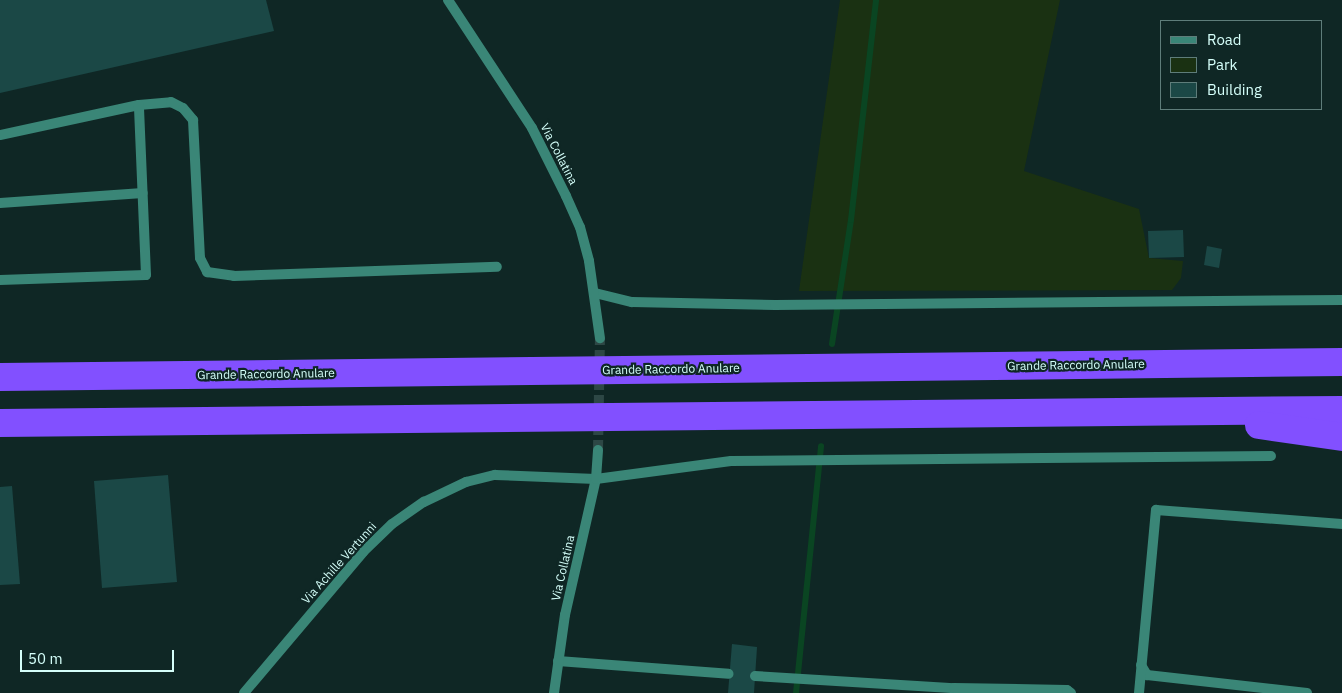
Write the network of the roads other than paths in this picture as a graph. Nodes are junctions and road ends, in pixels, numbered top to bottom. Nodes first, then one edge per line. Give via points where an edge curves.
1 (448, 0) edge
2 (139, 105) junction
3 (0, 135) edge
4 (143, 193) junction
5 (0, 203) edge
6 (498, 267) dead end
7 (0, 280) edge
8 (595, 293) junction
9 (1342, 300) edge
10 (600, 338) tunnel mouth
11 (1342, 362) edge
12 (0, 377) edge
13 (1342, 410) edge
14 (1181, 413) junction
15 (0, 423) edge
16 (1342, 437) edge
17 (598, 450) tunnel mouth
18 (1272, 456) dead end
19 (596, 479) junction
20 (1342, 524) edge
21 (558, 661) junction
22 (1141, 665) junction
23 (729, 674) dead end
24 (755, 676) dead end
25 (244, 693) edge
26 (554, 693) edge
27 (1071, 693) edge
28 (1138, 693) edge
29 (1307, 693) edge

1 - 8 street, Via Collatina via 532,128 580,227
2 - 3 street
2 - 4 street
2 - 6 street via 171,102 183,108 193,120 200,258 207,272 234,276
4 - 5 street
4 - 7 street via 146,275
8 - 9 street via 632,302 828,304
8 - 10 street, Via Collatina
11 - 12 highway, Grande Raccordo Anulare
13 - 14 highway
14 - 15 highway
14 - 16 highway
17 - 19 street, Via Collatina
18 - 19 street, Via Achille Vertunni via 731,461
19 - 21 street, Via Collatina
19 - 25 street, Via Achille Vertunni via 496,475 466,482 424,502 372,542
20 - 22 street via 1156,510
21 - 23 street
21 - 26 street, Via Collatina
22 - 28 street
22 - 29 street via 1147,675
24 - 27 street via 954,688 1067,690

